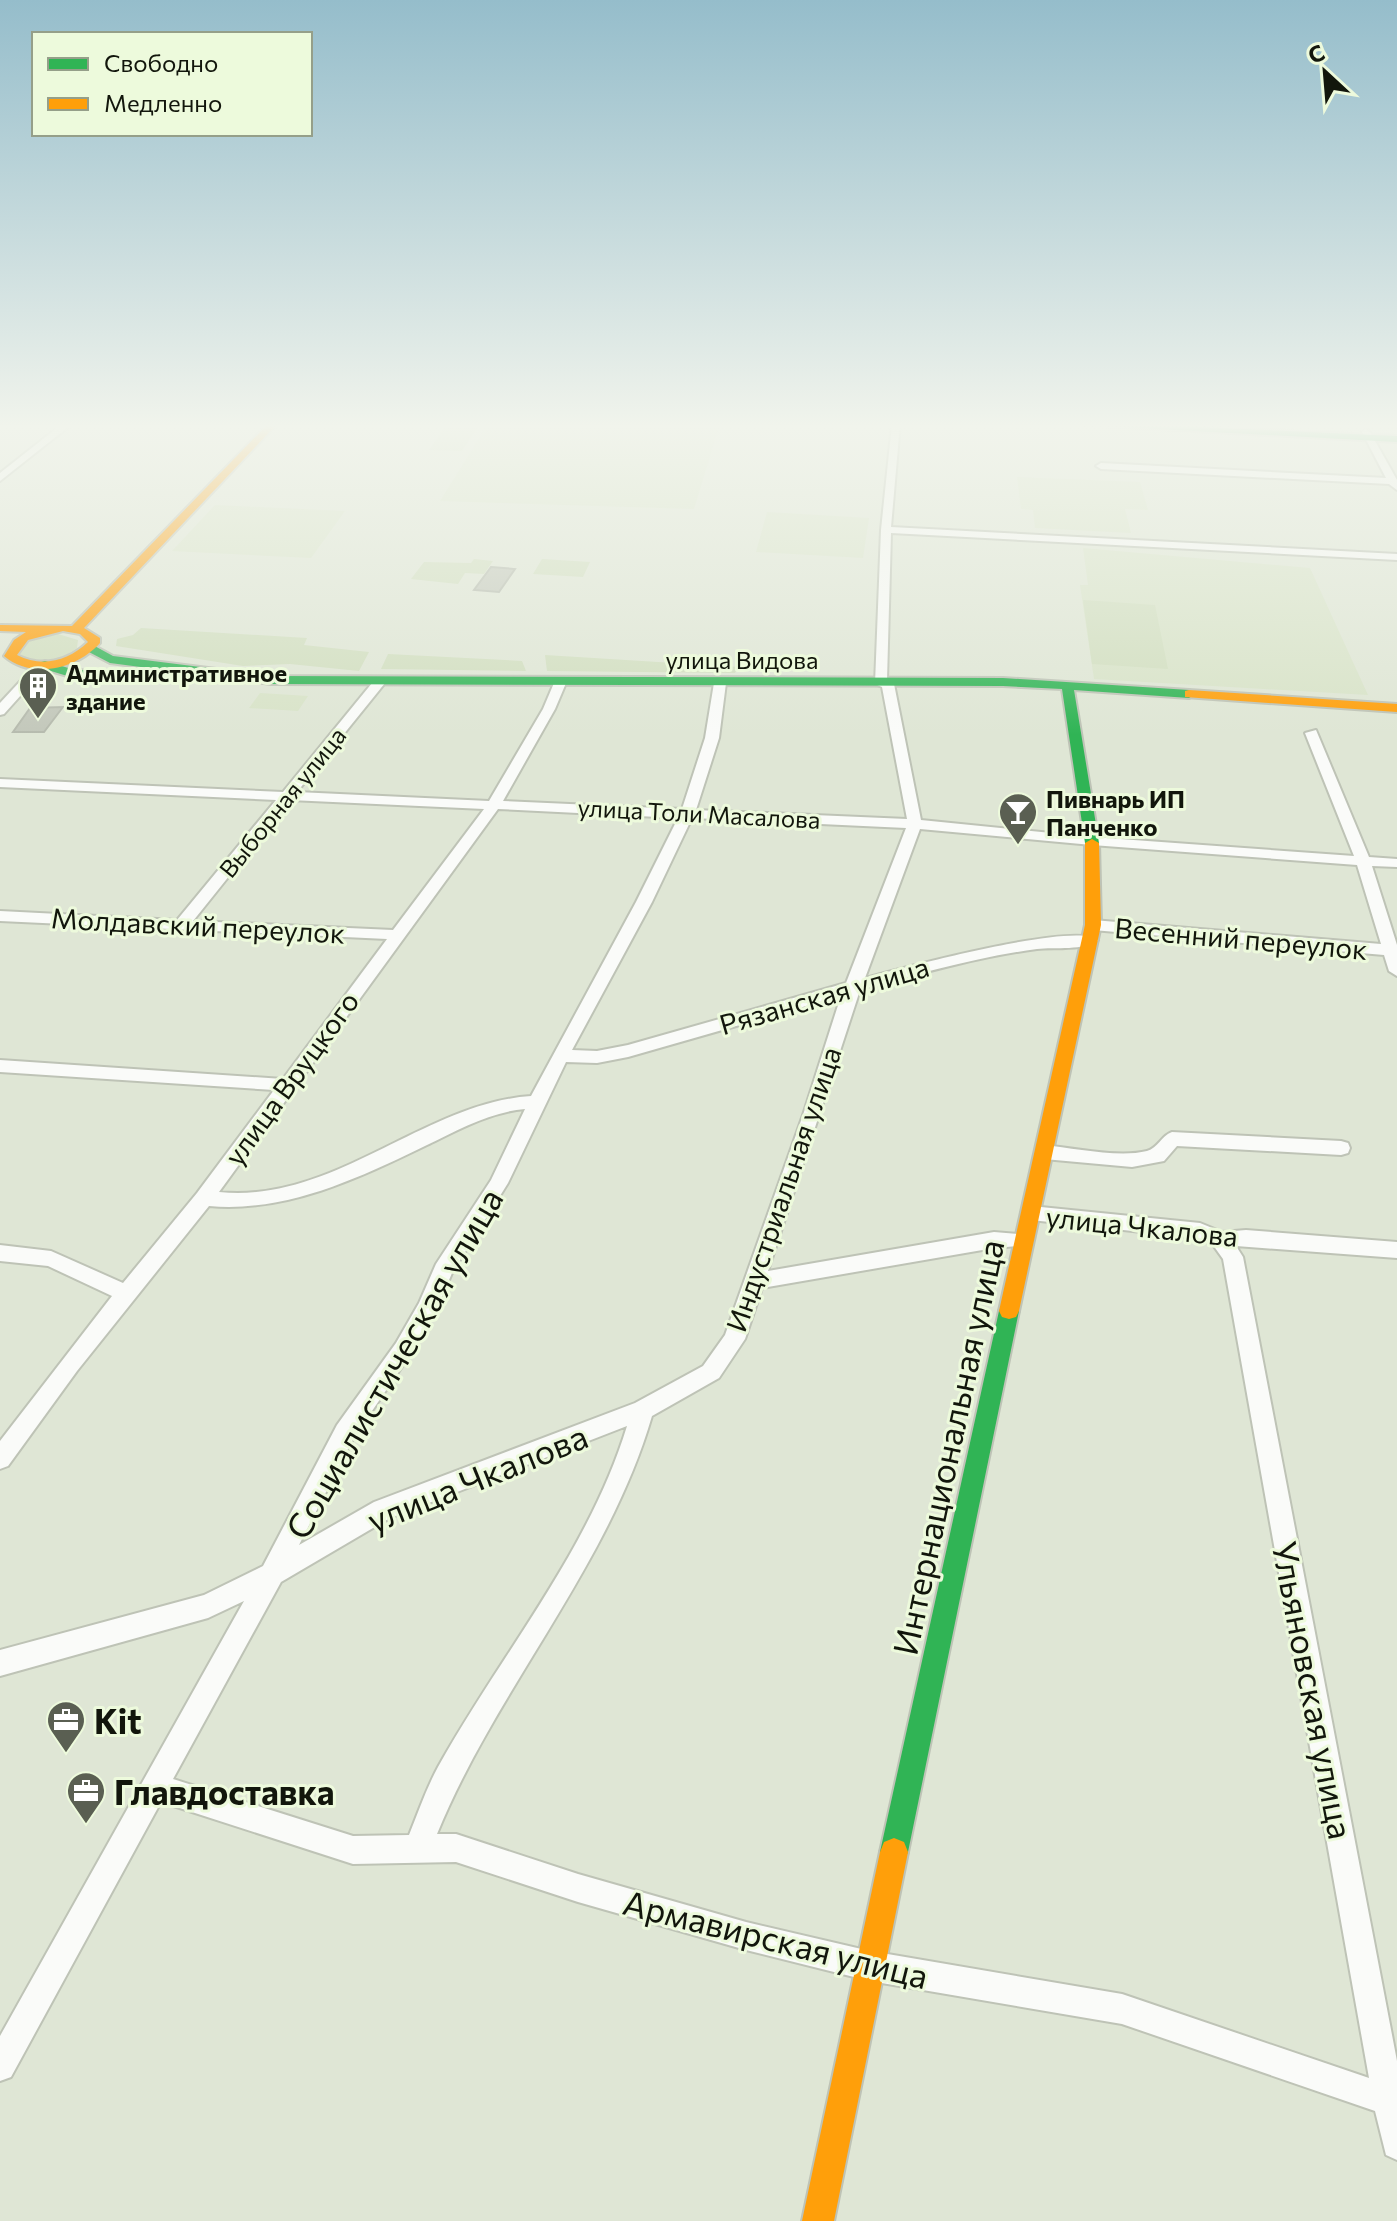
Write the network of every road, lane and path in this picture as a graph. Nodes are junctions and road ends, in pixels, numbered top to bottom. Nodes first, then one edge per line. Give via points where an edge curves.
1 (174, 528) edge
2 (886, 530) joint
3 (1397, 557) edge
4 (0, 628) edge
5 (76, 629) junction
6 (51, 630) junction
7 (91, 648) junction
8 (5, 652) edge
9 (43, 665) junction
10 (271, 680) junction
11 (381, 680) junction
12 (560, 683) junction
13 (720, 683) junction
14 (885, 684) junction
15 (1067, 685) junction
16 (1397, 708) edge
17 (0, 711) edge
18 (1311, 733) dead end
19 (0, 783) edge
20 (288, 796) junction
21 (494, 805) junction
22 (688, 812) junction
23 (915, 824) junction
24 (1092, 841) junction
25 (1364, 862) junction
26 (1397, 863) edge
27 (0, 916) edge
28 (183, 923) junction
29 (1091, 933) junction
30 (395, 935) junction
31 (1389, 950) junction
32 (1397, 971) edge
33 (852, 987) junction
34 (560, 1056) junction
35 (0, 1066) edge
36 (286, 1085) junction
37 (538, 1102) junction
38 (1341, 1148) dead end
39 (1044, 1152) junction
40 (204, 1198) junction
41 (1031, 1213) junction
42 (1023, 1240) junction
43 (1220, 1240) junction
44 (1397, 1250) edge
45 (0, 1253) edge
46 (754, 1281) junction
47 (127, 1294) junction
48 (643, 1410) junction
49 (0, 1459) edge
50 (272, 1574) junction
51 (0, 1663) edge
52 (153, 1786) junction
53 (417, 1849) junction
54 (870, 1966) junction
55 (0, 2066) edge
56 (1394, 2102) edge
57 (1397, 2144) edge
58 (818, 2221) edge

1 - 5 main road
2 - 3 street
2 - 14 street
4 - 6 main road
5 - 6 main road
5 - 7 main road via 94,638
6 - 8 main road via 19,640
7 - 9 main road via 73,659
7 - 10 main road, улица Видова via 110,659
8 - 9 main road via 22,664
9 - 10 main road via 74,674
9 - 17 street
10 - 11 main road, улица Видова
11 - 12 main road, улица Видова
11 - 20 street, Выборная улица
12 - 13 main road, улица Видова
12 - 21 street, улица Вруцкого
13 - 14 main road, улица Видова
13 - 22 street, Социалистическая улица via 712,738
14 - 15 main road, улица Видова
14 - 23 street
15 - 16 main road, улица Видова
15 - 24 main road, Интернациональная улица
18 - 25 street
19 - 20 street, улица Толи Масалова
20 - 21 street, улица Толи Масалова
20 - 28 street, Выборная улица
21 - 22 street, улица Толи Масалова
21 - 30 street, улица Вруцкого
22 - 23 street, улица Толи Масалова
22 - 34 street, Социалистическая улица
23 - 24 street, улица Толи Масалова
23 - 33 street, Индустриальная улица
24 - 25 street, улица Толи Масалова
24 - 29 main road, Интернациональная улица
25 - 26 street, улица Толи Масалова
25 - 31 street
27 - 28 street, Молдавский переулок
28 - 30 street, Молдавский переулок
29 - 31 street, Весенний переулок
29 - 33 street, Рязанская улица via 937,963
29 - 39 main road, Интернациональная улица
30 - 36 street, улица Вруцкого
31 - 32 street
33 - 34 street, Рязанская улица via 628,1051
33 - 46 street, Индустриальная улица
34 - 37 street, Социалистическая улица
35 - 36 street
36 - 40 street, улица Вруцкого
37 - 40 street via 496,1108 283,1194 250,1201
37 - 50 street, Социалистическая улица via 499,1183 443,1270 403,1349 345,1432
38 - 39 street via 1172,1139 1157,1156 1132,1160
39 - 41 main road, Интернациональная улица
40 - 47 street, улица Вруцкого
41 - 42 main road, Интернациональная улица
41 - 43 street, улица Чкалова via 1200,1231
42 - 46 street, улица Чкалова via 994,1240
42 - 54 main road, Интернациональная улица
43 - 44 street, улица Чкалова
43 - 56 street, Ульяновская улица via 1233,1257
45 - 47 street via 51,1259
46 - 48 street, Индустриальная улица via 734,1339 711,1372
47 - 49 street, улица Вруцкого
48 - 50 street, улица Чкалова via 382,1510
48 - 53 street via 627,1463 574,1569 446,1779
50 - 51 street, улица Чкалова via 208,1606
50 - 52 street, Социалистическая улица
52 - 53 street, Армавирская улица via 353,1850
52 - 55 street, Социалистическая улица
53 - 54 street, Армавирская улица via 456,1848 746,1936
54 - 56 street, Армавирская улица via 1122,2009
54 - 58 main road, Интернациональная улица
56 - 57 street, Ульяновская улица

